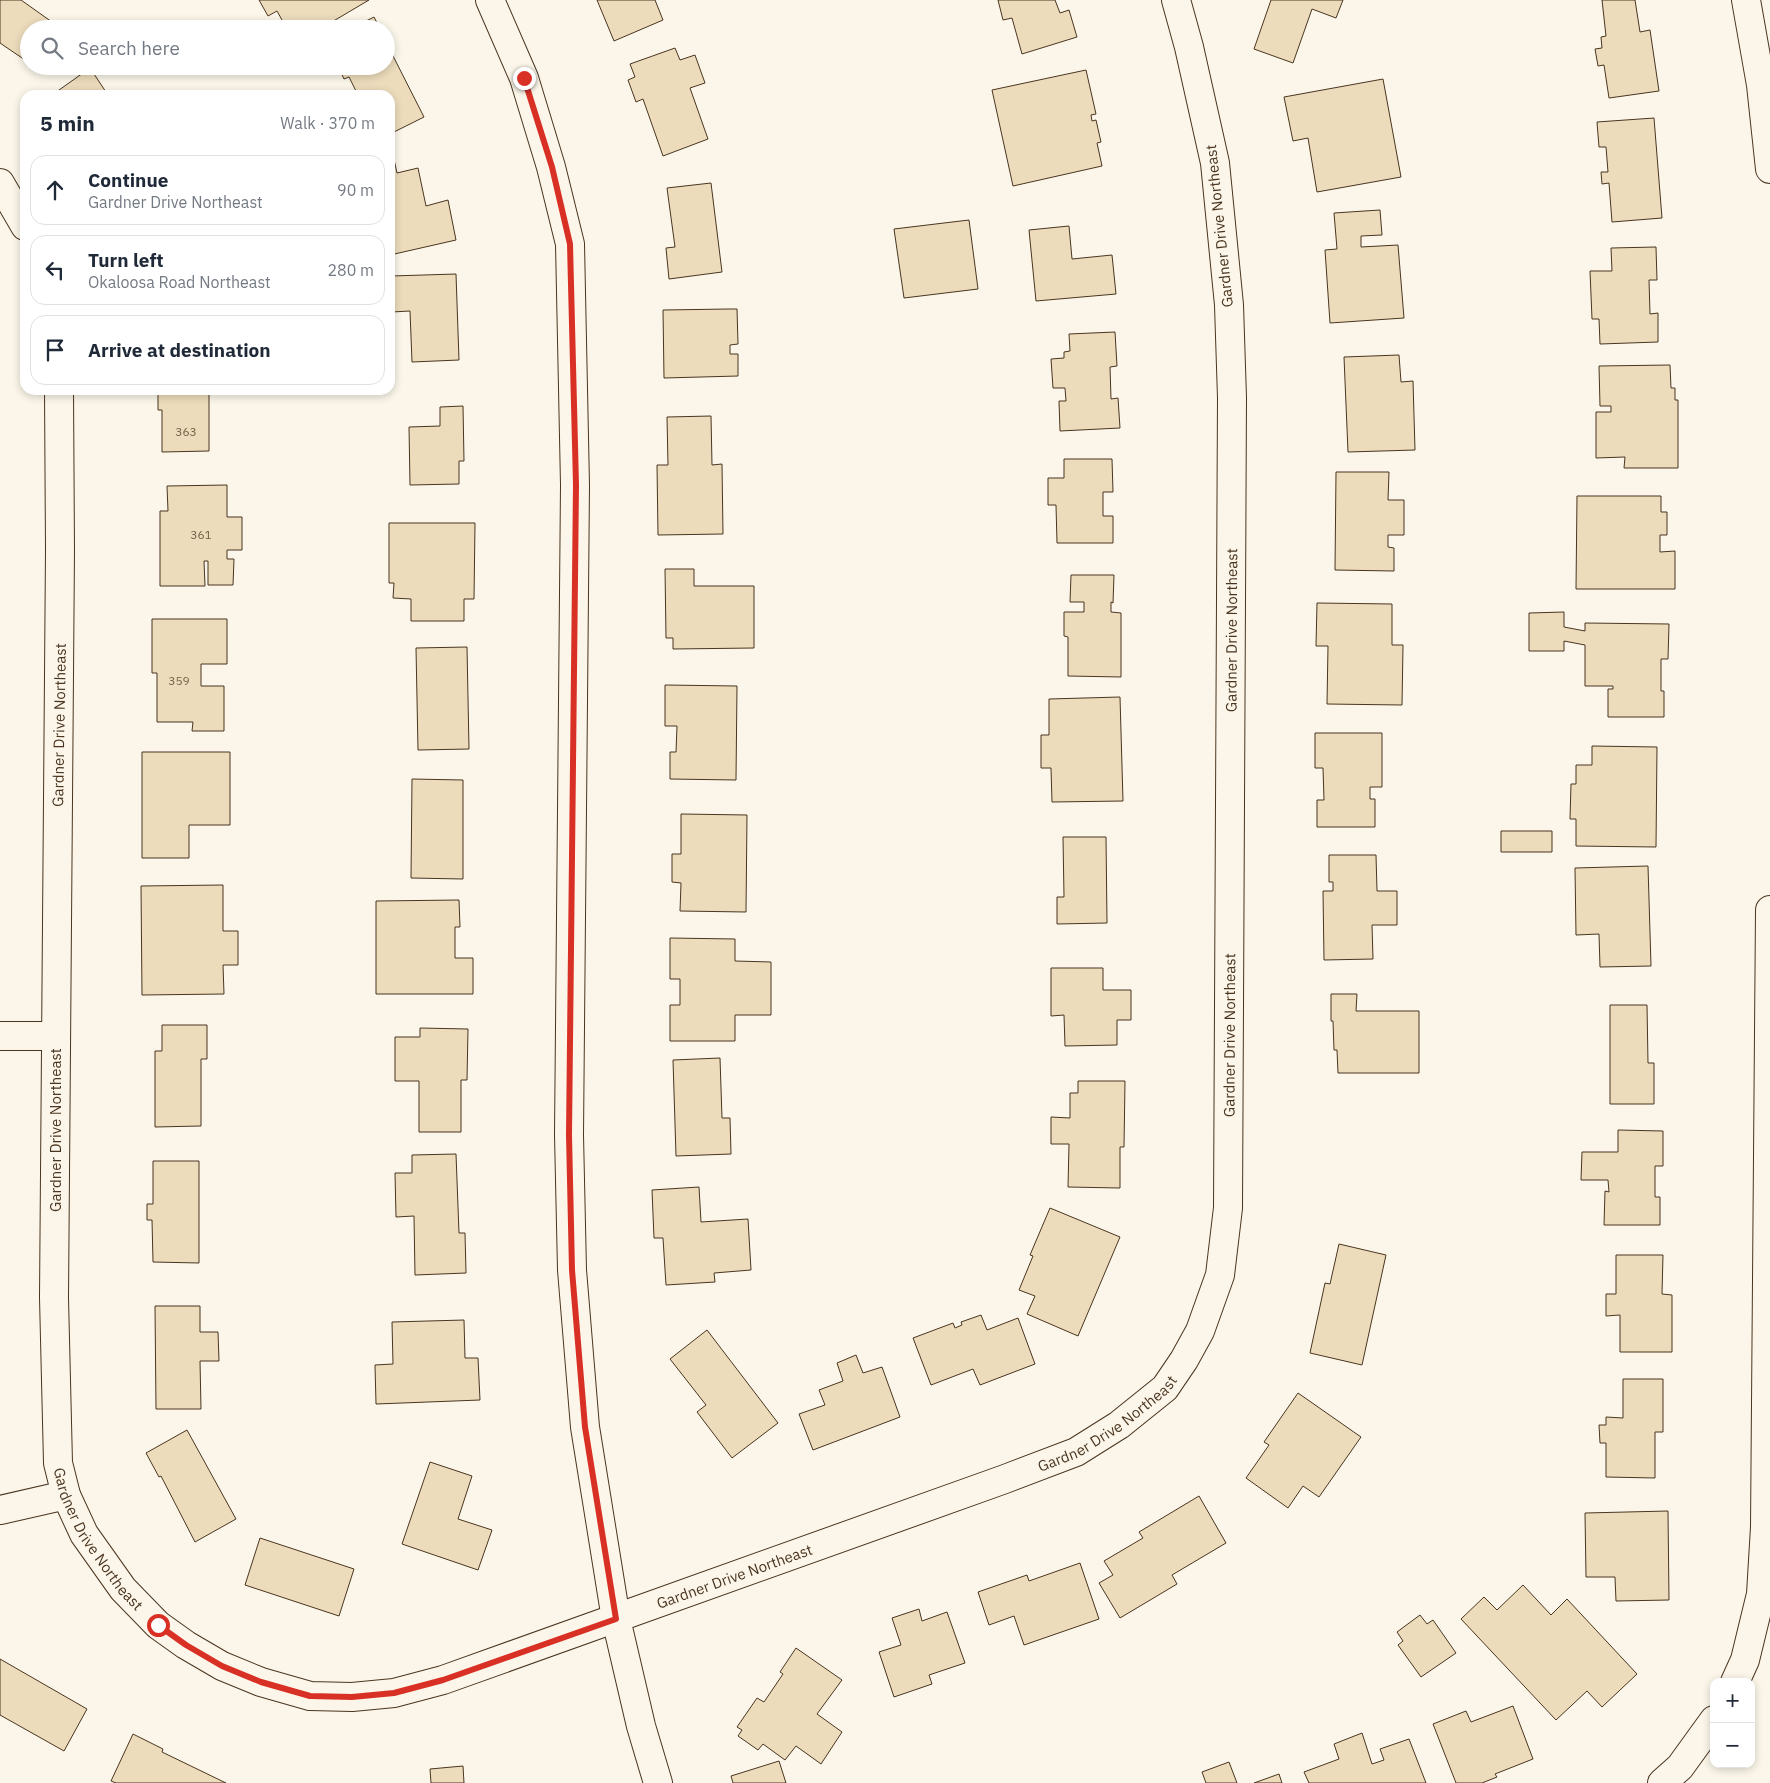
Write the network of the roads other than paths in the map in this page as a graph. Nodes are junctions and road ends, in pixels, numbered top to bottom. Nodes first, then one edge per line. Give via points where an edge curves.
1 (490, 0) edge
2 (1176, 0) edge
3 (1746, 0) edge
4 (1770, 169) edge
5 (0, 183) edge
6 (20, 217) edge
7 (59, 395) edge
8 (1770, 910) edge
9 (0, 1036) edge
10 (56, 1036) junction
11 (66, 1495) junction
12 (0, 1510) edge
13 (616, 1619) junction
14 (1737, 1678) edge
15 (1712, 1723) edge
16 (658, 1783) edge
17 (1662, 1783) edge

1 - 13 street via 524,78 552,167 570,244 576,485 569,1135 572,1270 585,1427
2 - 13 street, Gardner Drive Northeast via 1215,163 1229,305 1232,408 1228,1208 1220,1275 1200,1331 1164,1388 1119,1425 1076,1452
3 - 4 street via 1761,85
5 - 6 street
7 - 10 street, Gardner Drive Northeast
8 - 14 street via 1765,1527 1761,1594 1745,1660
9 - 10 street
10 - 11 street, Gardner Drive Northeast via 54,1298 57,1444
11 - 12 street
11 - 13 street, Gardner Drive Northeast via 84,1534 123,1589 158,1625 222,1666 261,1682 310,1696 394,1693 443,1680
13 - 16 street
15 - 17 street via 1680,1767

